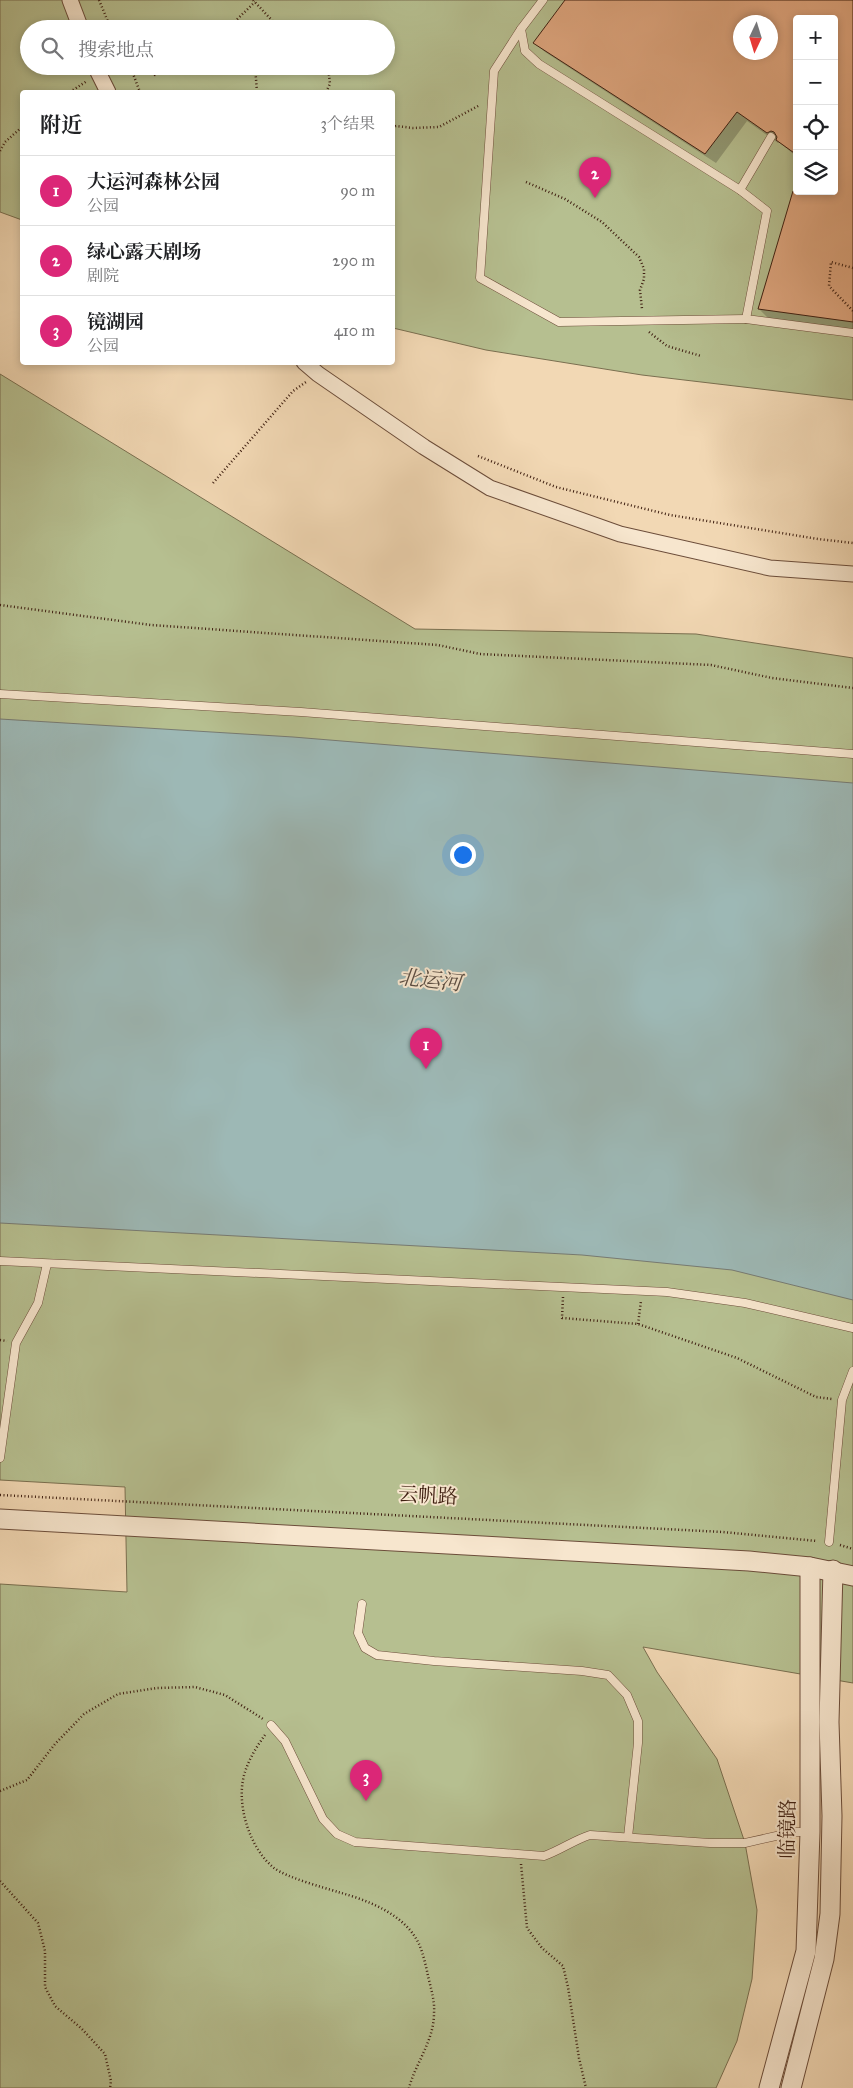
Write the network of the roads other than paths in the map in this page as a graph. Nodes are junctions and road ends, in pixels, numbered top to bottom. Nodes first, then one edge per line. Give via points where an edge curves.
1 (70, 0) edge
2 (543, 0) edge
3 (78, 20) edge
4 (521, 29) junction
5 (100, 75) edge
6 (107, 90) edge
7 (771, 137) dead end
8 (740, 190) junction
9 (746, 319) junction
10 (853, 333) edge
11 (308, 365) edge
12 (853, 574) edge
13 (0, 694) edge
14 (853, 754) edge
15 (0, 1262) edge
16 (47, 1264) junction
17 (853, 1328) edge
18 (853, 1371) edge
19 (0, 1458) edge
20 (0, 1518) edge
21 (829, 1542) road end
22 (810, 1567) junction
23 (833, 1570) junction
24 (853, 1576) edge
25 (362, 1604) dead end
26 (271, 1725) road end
27 (810, 1832) junction
28 (628, 1837) junction
29 (769, 2088) edge
30 (791, 2088) edge

1 - 3 street
2 - 4 lane
4 - 8 lane via 525,51 539,64
4 - 9 lane via 494,71 480,278 559,322
5 - 6 street
7 - 8 lane
8 - 9 lane via 768,211
9 - 10 lane
11 - 12 street via 424,447 490,488 620,534 770,568
13 - 14 lane via 301,712
15 - 16 lane
16 - 17 lane via 667,1292 744,1303
16 - 19 lane via 38,1303 16,1343
18 - 21 lane via 842,1400
20 - 22 street
22 - 23 street
22 - 27 street, 临镜路
23 - 24 street
23 - 30 street via 829,1722 832,1816 830,1914 824,1959
25 - 28 lane via 358,1633 365,1648 377,1655 582,1670 608,1675 627,1695 638,1721
26 - 28 lane via 285,1741 323,1819 337,1834 355,1842 544,1856 590,1834
27 - 28 lane via 794,1832 745,1843
27 - 29 street, 临镜路 via 806,1951

